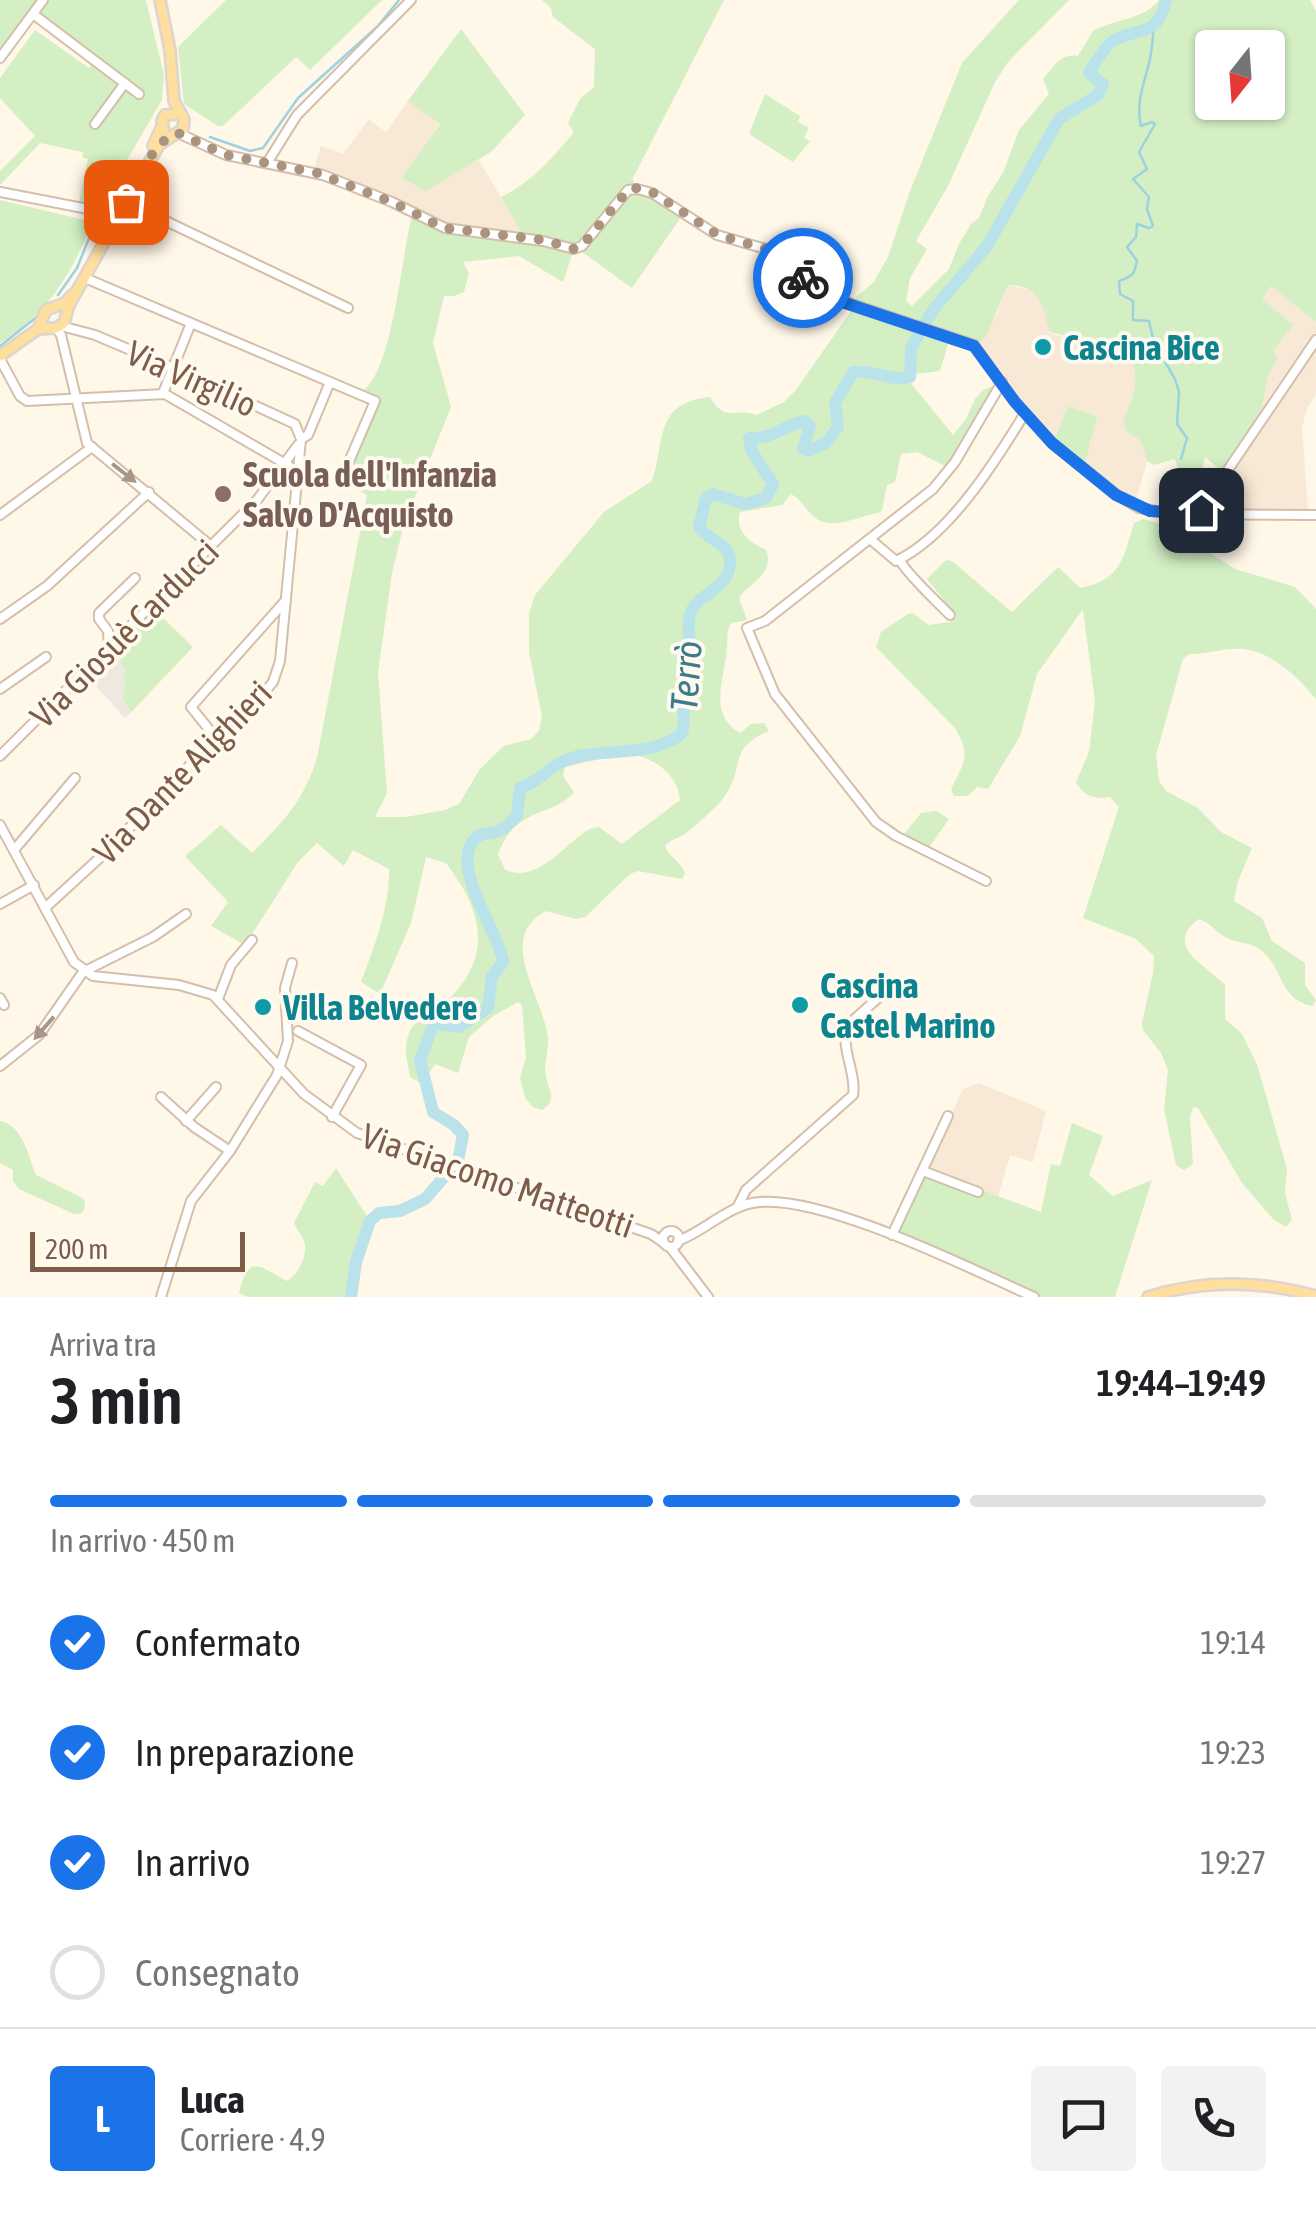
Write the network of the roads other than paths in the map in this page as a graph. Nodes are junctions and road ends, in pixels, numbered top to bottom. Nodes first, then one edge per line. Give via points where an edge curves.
1 (43, 0) edge
2 (158, 0) edge
3 (410, 0) edge
4 (33, 14) junction
5 (0, 58) edge
6 (126, 84) junction
7 (140, 94) dead end
8 (166, 114) junction
9 (179, 114) junction
10 (95, 124) dead end
11 (162, 126) junction
12 (179, 131) junction
13 (267, 163) junction
14 (0, 192) edge
15 (122, 205) junction
16 (88, 209) junction
17 (107, 226) junction
18 (85, 278) junction
19 (59, 306) junction
20 (348, 308) dead end
21 (54, 323) junction
22 (191, 323) junction
23 (1316, 340) edge
24 (0, 358) edge
25 (173, 368) junction
26 (330, 382) junction
27 (1002, 382) junction
28 (163, 394) junction
29 (75, 400) junction
30 (1025, 413) junction
31 (301, 440) junction
32 (92, 447) junction
33 (285, 464) junction
34 (298, 470) junction
35 (341, 480) dead end
36 (149, 492) junction
37 (1198, 514) junction
38 (0, 515) edge
39 (1316, 515) edge
40 (870, 539) junction
41 (211, 546) junction
42 (900, 560) junction
43 (136, 578) dead end
44 (286, 600) junction
45 (950, 615) dead end
46 (0, 619) edge
47 (109, 649) junction
48 (46, 656) dead end
49 (0, 690) edge
50 (216, 738) junction
51 (0, 756) edge
52 (75, 778) dead end
53 (0, 825) edge
54 (14, 850) junction
55 (986, 882) dead end
56 (34, 885) junction
57 (0, 904) edge
58 (45, 908) junction
59 (186, 914) dead end
60 (252, 940) dead end
61 (292, 964) dead end
62 (83, 972) junction
63 (896, 982) dead end
64 (218, 999) junction
65 (298, 1031) dead end
66 (0, 1066) edge
67 (278, 1066) junction
68 (216, 1087) dead end
69 (160, 1097) dead end
70 (948, 1116) dead end
71 (332, 1117) junction
72 (186, 1122) junction
73 (230, 1151) junction
74 (923, 1171) junction
75 (978, 1192) dead end
76 (738, 1208) junction
77 (892, 1236) junction
78 (672, 1240) junction
79 (1316, 1296) edge
80 (161, 1297) edge
81 (708, 1297) edge
82 (1034, 1297) edge
83 (1148, 1297) edge

1 - 4 street
2 - 8 main road via 168,57
2 - 9 main road
3 - 13 street via 297,114
4 - 5 street
4 - 6 street
6 - 7 street
6 - 10 street
8 - 9 main road
8 - 11 main road
9 - 12 main road
11 - 12 main road
11 - 15 main road
12 - 13 street via 226,155
12 - 15 main road via 159,145
13 - 27 street via 317,173 444,228 574,249 628,190 652,192 718,235 766,249 834,298 974,346
14 - 16 street
15 - 16 street
15 - 17 main road
15 - 18 main road
15 - 20 street
16 - 17 street
17 - 19 main road via 71,297
18 - 21 main road
18 - 22 street
19 - 21 main road
19 - 21 main road via 49,306
21 - 24 main road
21 - 25 street, Via Virgilio
21 - 29 street
22 - 25 street
22 - 26 street
23 - 37 street
24 - 29 street via 21,399
25 - 28 street
25 - 31 street, Via Virgilio via 295,424
26 - 31 street, Via Giosuè Carducci
26 - 35 street via 374,401
27 - 30 street
27 - 40 street via 933,490
28 - 29 street
28 - 33 street
29 - 32 street
30 - 37 street via 1052,443 1128,502 1150,511
30 - 42 street via 951,516
31 - 33 street, Via Giosuè Carducci
31 - 34 street, Via Dante Alighieri
32 -> 36 street
32 - 38 street
33 - 34 street
33 - 41 street, Via Giosuè Carducci
34 - 44 street, Via Dante Alighieri
36 - 41 street
36 - 46 street via 47,586
37 - 39 street
40 - 42 street
40 - 55 street via 765,622 747,628 775,694 876,822
41 - 47 street, Via Giosuè Carducci
42 - 45 street
43 - 47 street via 100,613
44 - 50 street, Via Dante Alighieri via 273,682
44 - 50 street via 191,707
47 - 51 street, Via Giosuè Carducci
48 - 49 street
50 - 58 street, Via Dante Alighieri
52 - 54 street
53 - 54 street
54 - 56 street
56 - 57 street
56 - 58 street
58 - 62 street
59 - 62 street
60 - 64 street via 231,965
61 - 67 street via 285,988 288,1041
62 - 64 street via 190,988
62 -> 66 street via 45,1028
63 - 76 street via 845,1031 852,1095 746,1190
64 - 67 street, Via Giacomo Matteotti
65 - 71 street via 361,1064
67 - 71 street, Via Giacomo Matteotti
67 - 73 street
68 - 72 street
69 - 72 street
70 - 74 street
71 - 78 street, Via Giacomo Matteotti via 361,1135
72 - 73 street
73 - 80 street via 191,1201
74 - 75 street
74 - 77 street
76 - 77 street, Via Giacomo Matteotti via 796,1205
76 - 78 street, Via Giacomo Matteotti
77 - 82 street, Via Giacomo Matteotti
78 - 81 street
79 - 83 main road via 1242,1282

